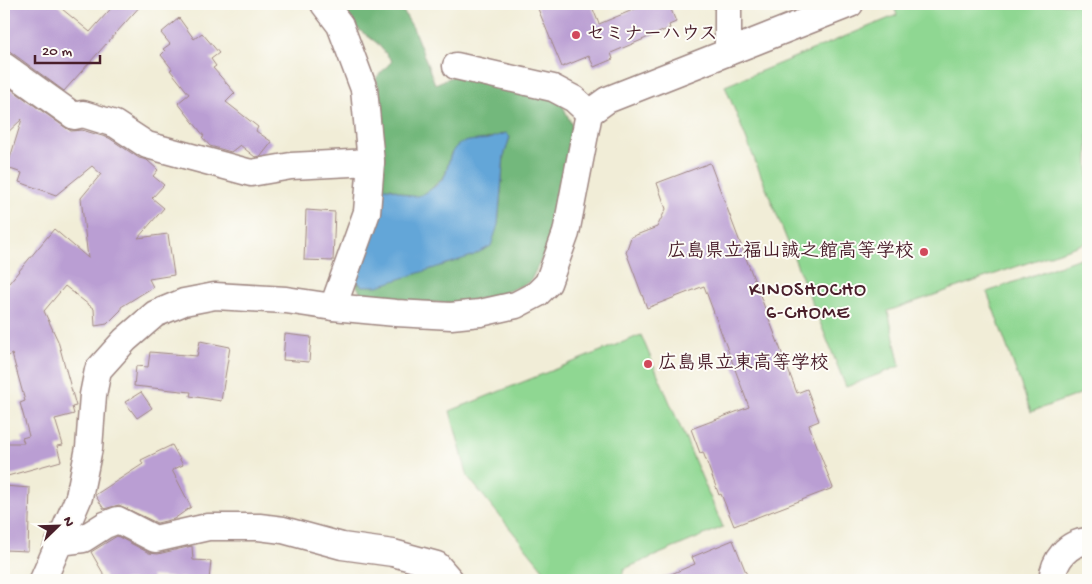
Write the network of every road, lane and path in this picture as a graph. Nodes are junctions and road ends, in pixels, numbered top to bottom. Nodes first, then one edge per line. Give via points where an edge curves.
1 (324, 4) edge
2 (728, 4) edge
3 (850, 4) edge
4 (728, 52) junction
5 (4, 66) edge
6 (456, 66) dead end
7 (589, 113) junction
8 (371, 162) junction
9 (333, 307) junction
10 (60, 542) junction
11 (1088, 542) edge
12 (43, 580) edge
13 (450, 580) edge
14 (1052, 580) edge

1 - 8 street via 340,25 364,89
2 - 4 street
3 - 4 street
4 - 7 street via 606,100
5 - 8 street via 74,116 83,114 115,124 147,145 251,173 291,166
6 - 7 street via 553,88 574,99
7 - 9 street via 566,233 548,282 537,294 516,304 451,316
8 - 9 street via 366,212
9 - 10 street via 286,300 215,296 184,302 155,314 98,370 89,448 79,497
10 - 12 street
10 - 13 street via 83,539 105,524 118,520 155,540 208,527 259,527 342,546 393,553 437,565
11 - 14 street via 1068,547

